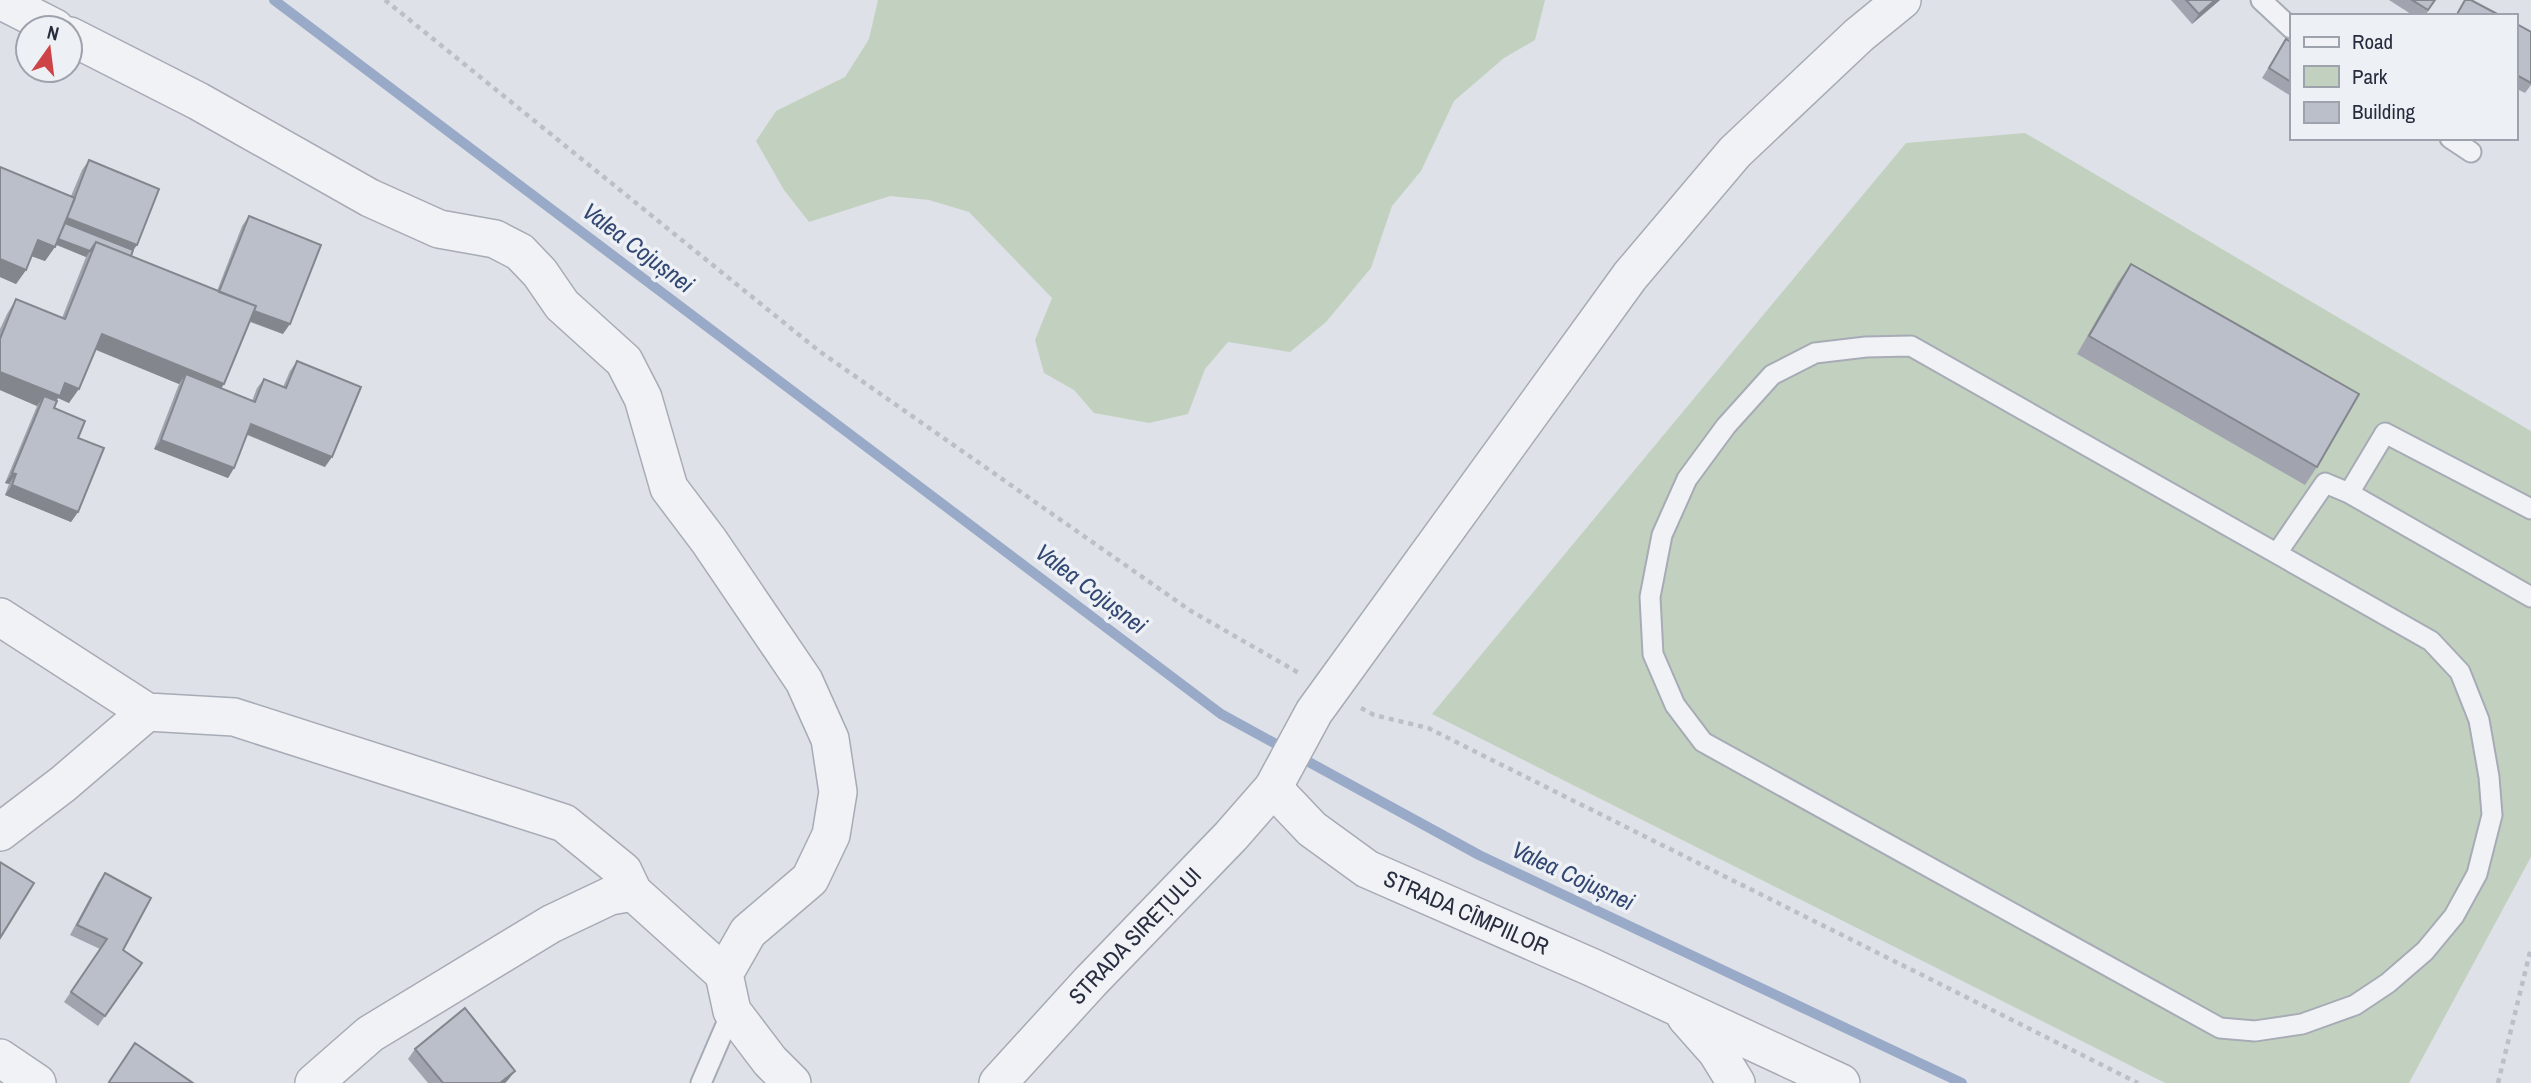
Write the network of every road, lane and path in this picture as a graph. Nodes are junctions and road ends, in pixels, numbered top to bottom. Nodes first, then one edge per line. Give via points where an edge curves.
1 (0, 0) edge
2 (385, 0) edge
3 (1902, 0) edge
4 (2261, 0) edge
5 (28, 14) edge
6 (2290, 27) edge
7 (84, 43) edge
8 (2453, 140) edge
9 (2471, 152) dead end
10 (2349, 493) junction
11 (2531, 509) edge
12 (2277, 553) junction
13 (2531, 597) edge
14 (0, 617) edge
15 (1322, 702) junction
16 (147, 712) junction
17 (1273, 788) junction
18 (0, 832) edge
19 (633, 892) junction
20 (2531, 948) edge
21 (724, 974) junction
22 (1678, 1008) junction
23 (732, 1011) junction
24 (0, 1058) edge
25 (37, 1083) edge
26 (314, 1083) edge
27 (701, 1083) edge
28 (792, 1083) edge
29 (998, 1083) edge
30 (1736, 1083) edge
31 (1841, 1083) edge
32 (2138, 1083) edge
33 (2498, 1083) edge

1 - 5 street
2 - 15 path via 819,351
3 - 15 street, STRADA SIREȚULUI via 1735,152 1630,276
4 - 6 lane
7 - 21 street via 370,198 439,229 495,239 520,252 562,305 624,361 643,398 669,488 804,681 830,738 838,792 831,835 810,879 748,932
8 - 9 lane
10 - 11 lane via 2385,433
10 - 12 lane via 2325,483
10 - 13 lane
12 - 12 lane via 2431,641 2460,672 2479,720 2492,816 2477,874 2426,951 2354,1005 2302,1024 2255,1031 2220,1028 1703,742 1675,705 1653,654 1650,597 1662,534 1687,479 1772,374 1815,353 1911,346
14 - 16 street
15 - 17 street, STRADA SIREȚULUI
15 - 32 path via 1428,729
16 - 18 street
16 - 19 street via 234,717 564,823 623,871
17 - 22 street, STRADA CÎMPIILOR via 1312,829 1367,869
17 - 29 street, STRADA SIREȚULUI
19 - 21 street
19 - 26 street via 610,896 551,924 370,1034
20 - 33 path
21 - 23 street
22 - 30 street, STRADA CÎMPIILOR via 1717,1052
22 - 31 street, STRADA CÎMPIILOR
23 - 27 lane
23 - 28 street
24 - 25 street

